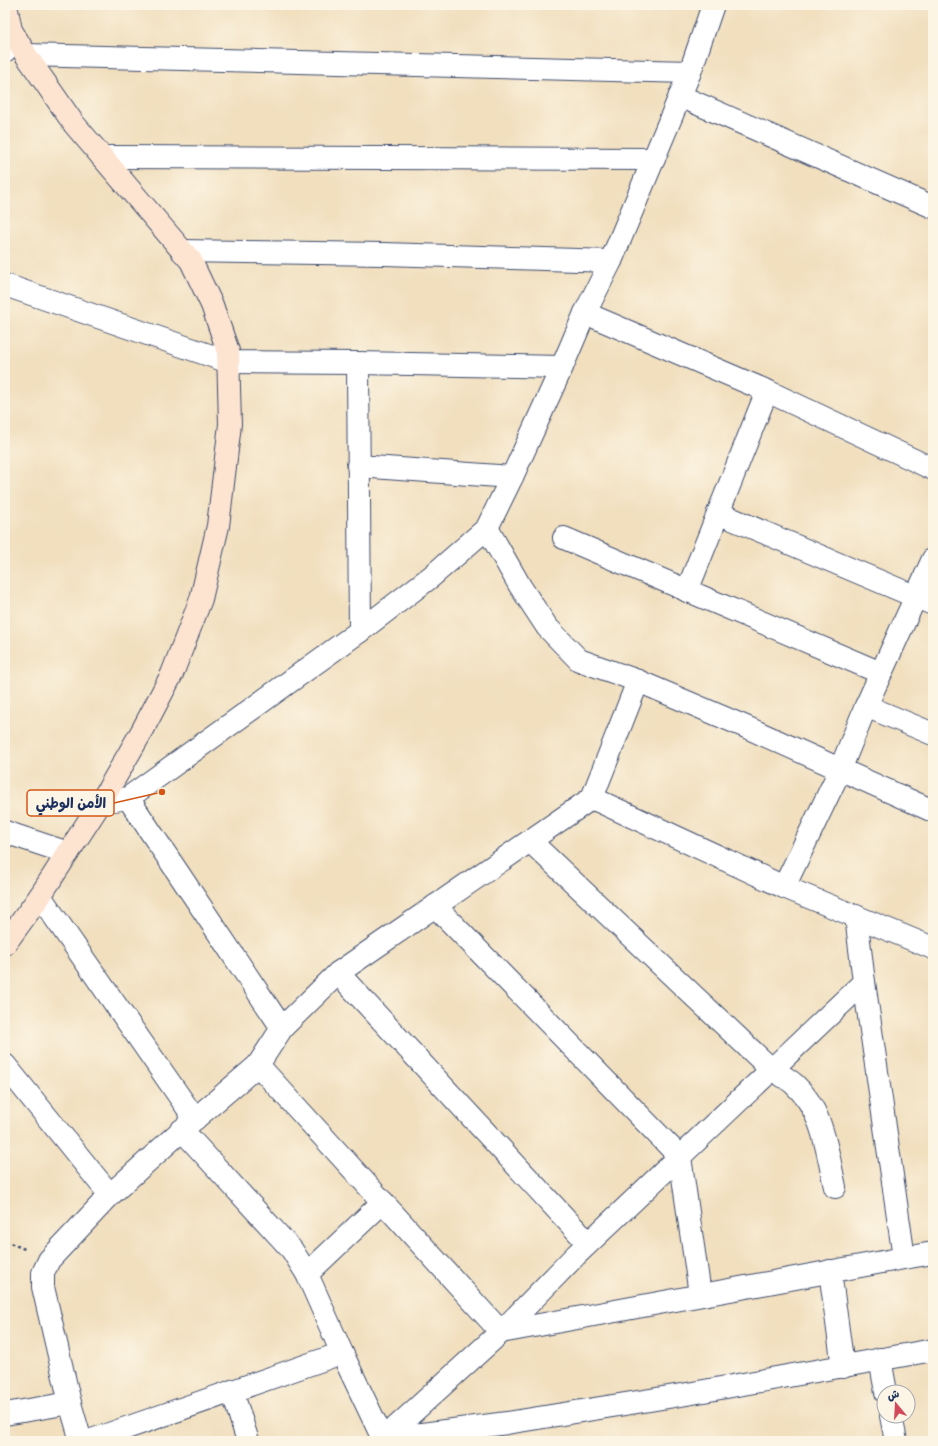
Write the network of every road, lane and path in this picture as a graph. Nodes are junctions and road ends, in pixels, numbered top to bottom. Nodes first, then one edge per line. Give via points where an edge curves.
1 (6, 5) edge
2 (713, 5) edge
3 (15, 53) edge
4 (690, 72) junction
5 (680, 96) junction
6 (102, 157) junction
7 (654, 159) junction
8 (933, 207) edge
9 (182, 251) junction
10 (611, 260) junction
11 (5, 285) edge
12 (585, 313) junction
13 (229, 362) junction
14 (358, 363) junction
15 (562, 367) junction
16 (767, 391) junction
17 (358, 466) junction
18 (933, 469) edge
19 (512, 477) junction
20 (718, 513) junction
21 (487, 528) junction
22 (564, 538) dead end
23 (933, 559) edge
24 (687, 592) junction
25 (924, 600) edge
26 (360, 631) junction
27 (881, 673) junction
28 (638, 681) junction
29 (866, 706) junction
30 (933, 734) edge
31 (840, 770) junction
32 (128, 798) junction
33 (592, 798) junction
34 (101, 802) junction
35 (933, 811) edge
36 (5, 832) edge
37 (530, 841) junction
38 (68, 853) junction
39 (784, 887) junction
40 (40, 896) junction
41 (435, 906) junction
42 (856, 916) junction
43 (5, 944) edge
44 (933, 948) edge
45 (338, 973) junction
46 (864, 982) junction
47 (282, 1028) junction
48 (5, 1065) edge
49 (258, 1065) junction
50 (771, 1069) junction
51 (189, 1124) junction
52 (680, 1157) junction
53 (835, 1187) dead end
54 (110, 1195) junction
55 (383, 1202) junction
56 (588, 1243) junction
57 (933, 1253) edge
58 (904, 1258) junction
59 (830, 1271) junction
60 (307, 1274) junction
61 (700, 1294) junction
62 (501, 1332) junction
63 (933, 1350) edge
64 (342, 1353) junction
65 (880, 1359) junction
66 (843, 1367) junction
67 (885, 1384) edge
68 (232, 1391) junction
69 (70, 1403) junction
70 (5, 1414) edge
71 (893, 1424) edge
72 (382, 1440) edge
73 (81, 1441) edge
74 (89, 1441) edge
75 (248, 1441) edge
76 (896, 1441) edge

1 - 3 main road
2 - 4 street
3 - 4 street
3 - 6 main road
4 - 5 street
5 - 7 street
5 - 8 street
6 - 7 street
6 - 9 main road
7 - 10 street
9 - 10 street
9 - 13 main road via 191,261 212,305 228,351
10 - 12 street
11 - 13 street
12 - 15 street
12 - 16 street
13 - 14 street
13 - 34 main road via 230,432 218,526 202,599 172,674
14 - 15 street
14 - 17 street
15 - 19 street
16 - 18 street
16 - 20 street
17 - 19 street
17 - 26 street
19 - 21 street
20 - 24 street
20 - 25 street
21 - 26 street via 432,576
21 - 28 street via 520,586 547,626 579,660
22 - 24 street
23 - 25 street
24 - 27 street
25 - 27 street
26 - 32 street
27 - 29 street
28 - 31 street
28 - 33 street
29 - 30 street
29 - 31 street
31 - 35 street
31 - 39 street
32 - 34 street
32 - 47 street
33 - 37 street
33 - 39 street
34 - 38 main road
36 - 38 street
37 - 41 street
37 - 50 street
38 - 40 main road
39 - 42 street
40 - 43 main road
40 - 51 street
41 - 45 street
41 - 52 street
42 - 44 street
42 - 46 street
45 - 47 street
45 - 56 street
46 - 50 street
46 - 58 street
47 - 49 street
48 - 54 street
49 - 51 street
49 - 55 street
50 - 52 street
50 - 53 street via 794,1084 815,1111
51 - 54 street
51 - 60 street via 292,1250
52 - 56 street
52 - 61 street
54 - 69 street via 49,1260 42,1273
55 - 60 street
55 - 62 street
56 - 62 street
57 - 58 street
58 - 59 street
59 - 61 street
59 - 66 street
60 - 64 street
61 - 62 street
62 - 72 street
63 - 65 street
64 - 68 street
64 - 72 street
65 - 66 street
65 - 67 street
66 - 72 street via 507,1423
68 - 74 street
68 - 75 street
69 - 70 street
69 - 73 street
71 - 76 street

